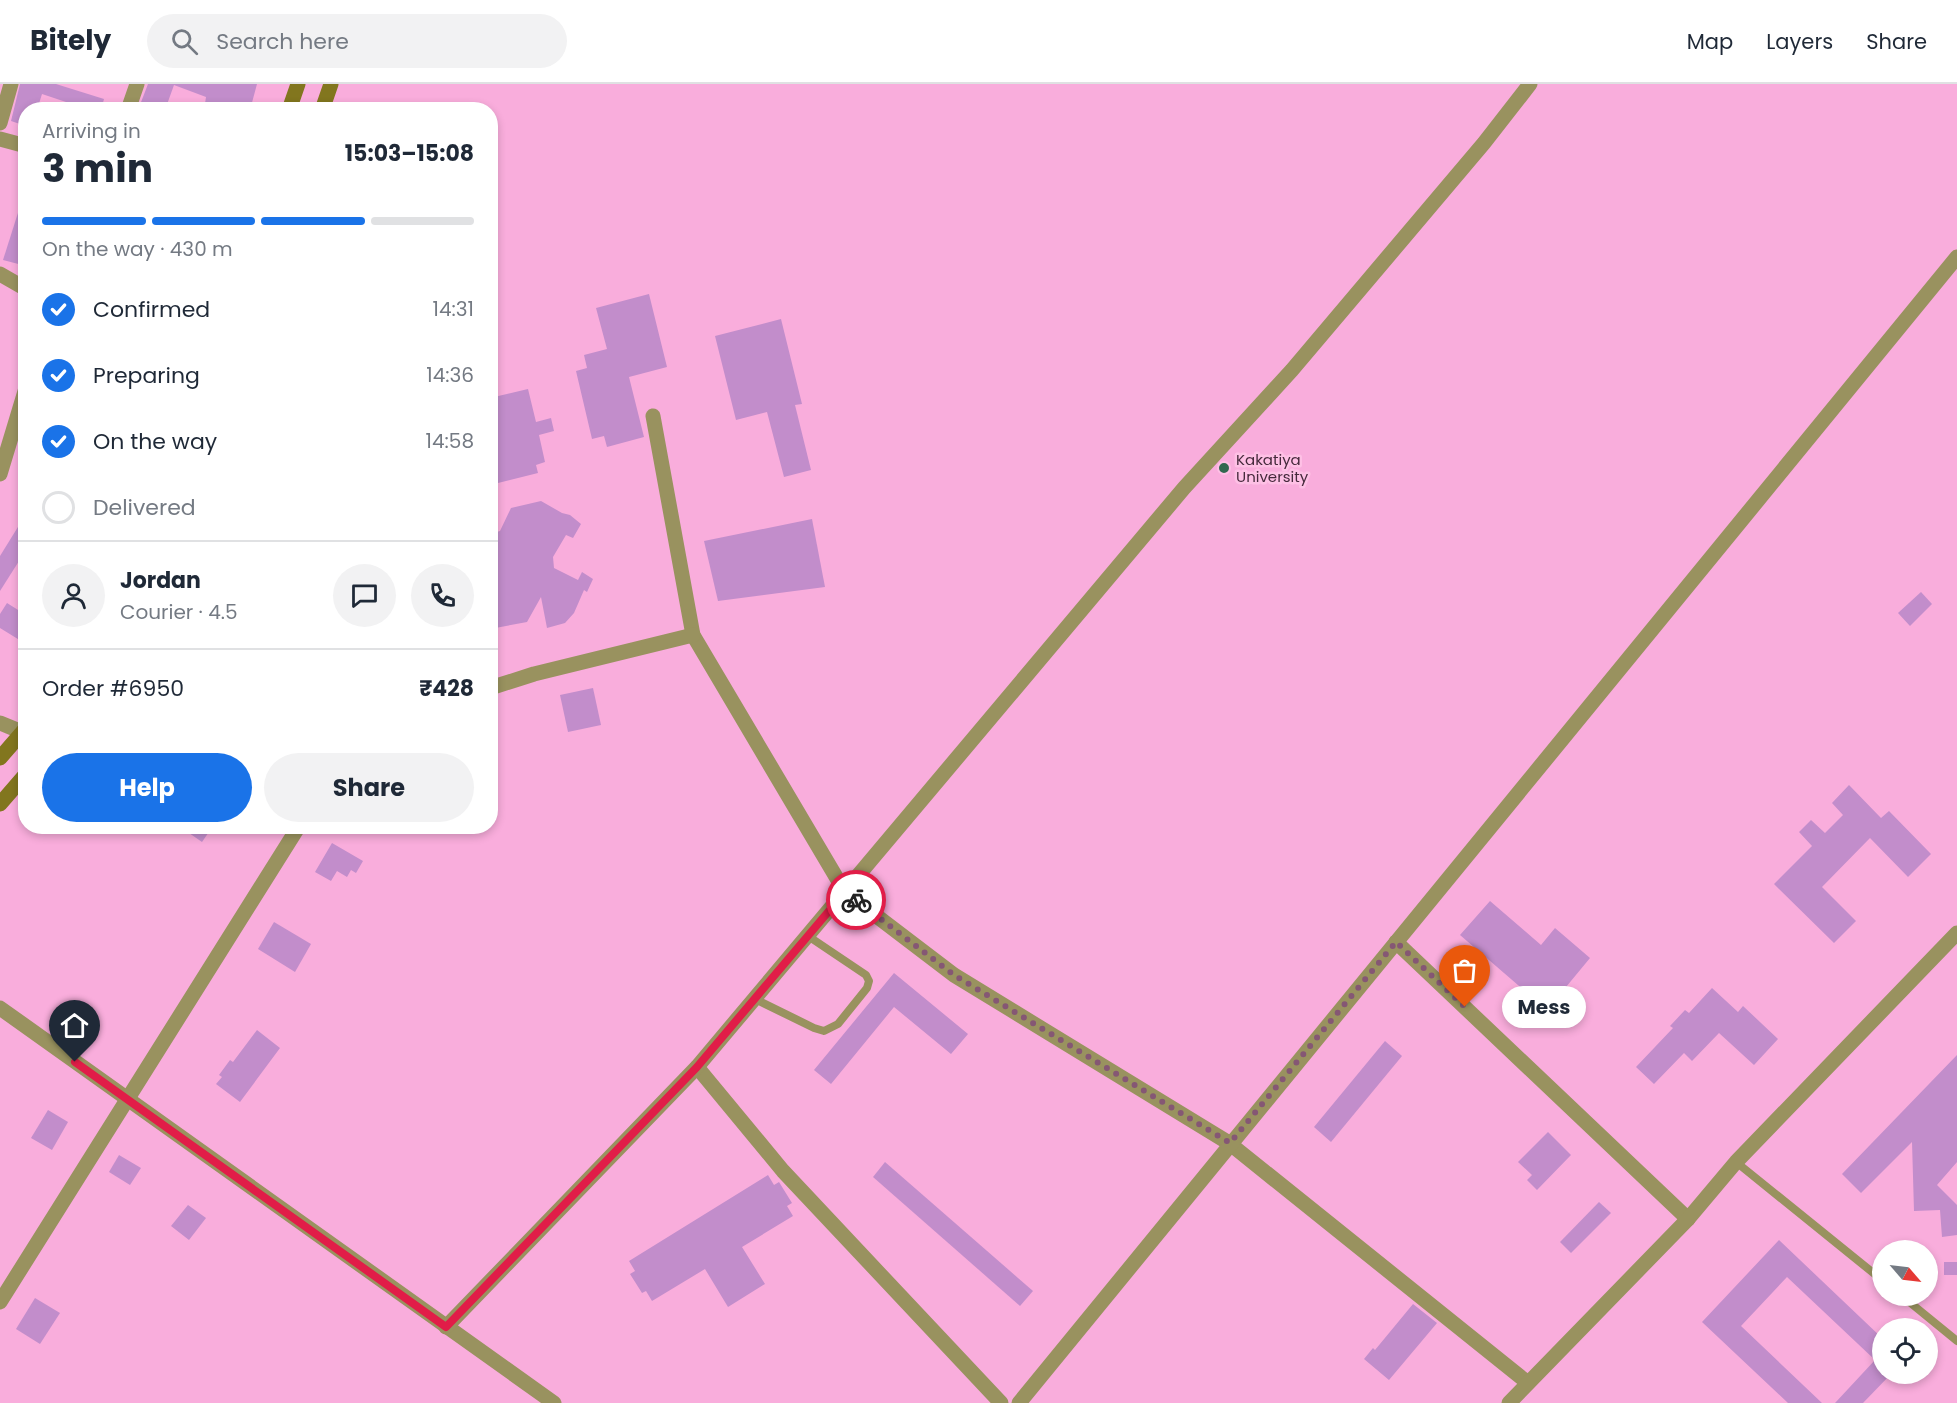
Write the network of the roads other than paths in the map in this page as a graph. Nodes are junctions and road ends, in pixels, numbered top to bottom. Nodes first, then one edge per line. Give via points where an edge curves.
1 (11, 84) edge
2 (137, 84) edge
3 (298, 84) edge
4 (331, 84) edge
5 (1530, 84) edge
6 (131, 102) edge
7 (292, 102) edge
8 (325, 102) edge
9 (0, 123) edge
10 (0, 139) edge
11 (18, 144) edge
12 (1957, 257) edge
13 (0, 274) edge
14 (18, 284) edge
15 (18, 414) edge
16 (653, 416) dead end
17 (0, 474) edge
18 (693, 635) junction
19 (498, 685) edge
20 (0, 723) edge
21 (18, 728) edge
22 (18, 737) edge
23 (0, 758) edge
24 (18, 783) edge
25 (0, 804) edge
26 (294, 834) edge
27 (845, 892) junction
28 (1957, 933) edge
29 (808, 936) junction
30 (1396, 942) junction
31 (755, 999) junction
32 (1, 1012) edge
33 (697, 1067) junction
34 (128, 1100) junction
35 (1230, 1143) junction
36 (1736, 1162) junction
37 (1688, 1219) junction
38 (1872, 1273) edge
39 (0, 1302) edge
40 (1914, 1306) edge
41 (446, 1327) junction
42 (1957, 1341) edge
43 (1528, 1383) junction
44 (1512, 1402) edge
45 (554, 1403) edge
46 (1001, 1403) edge
47 (1019, 1403) edge

1 - 9 street
2 - 6 street
3 - 7 main road
4 - 8 main road
5 - 27 street via 1285,378 1184,488
10 - 11 street
12 - 30 street
13 - 14 street
15 - 17 street
16 - 18 street
18 - 19 street
18 - 27 street
20 - 21 street
22 - 23 main road
24 - 25 main road
26 - 34 street
27 - 29 street
27 - 35 street via 954,975
28 - 36 street
29 - 31 street
29 - 31 lane via 866,975 869,981 838,1024 824,1031 814,1028
30 - 35 street
30 - 37 street
31 - 33 street
32 - 34 street
33 - 41 street
33 - 46 street via 783,1171
34 - 39 street
34 - 41 street
35 - 43 street
35 - 47 street
36 - 37 street
36 - 38 lane
37 - 43 street
40 - 42 lane
41 - 45 street
43 - 44 street

